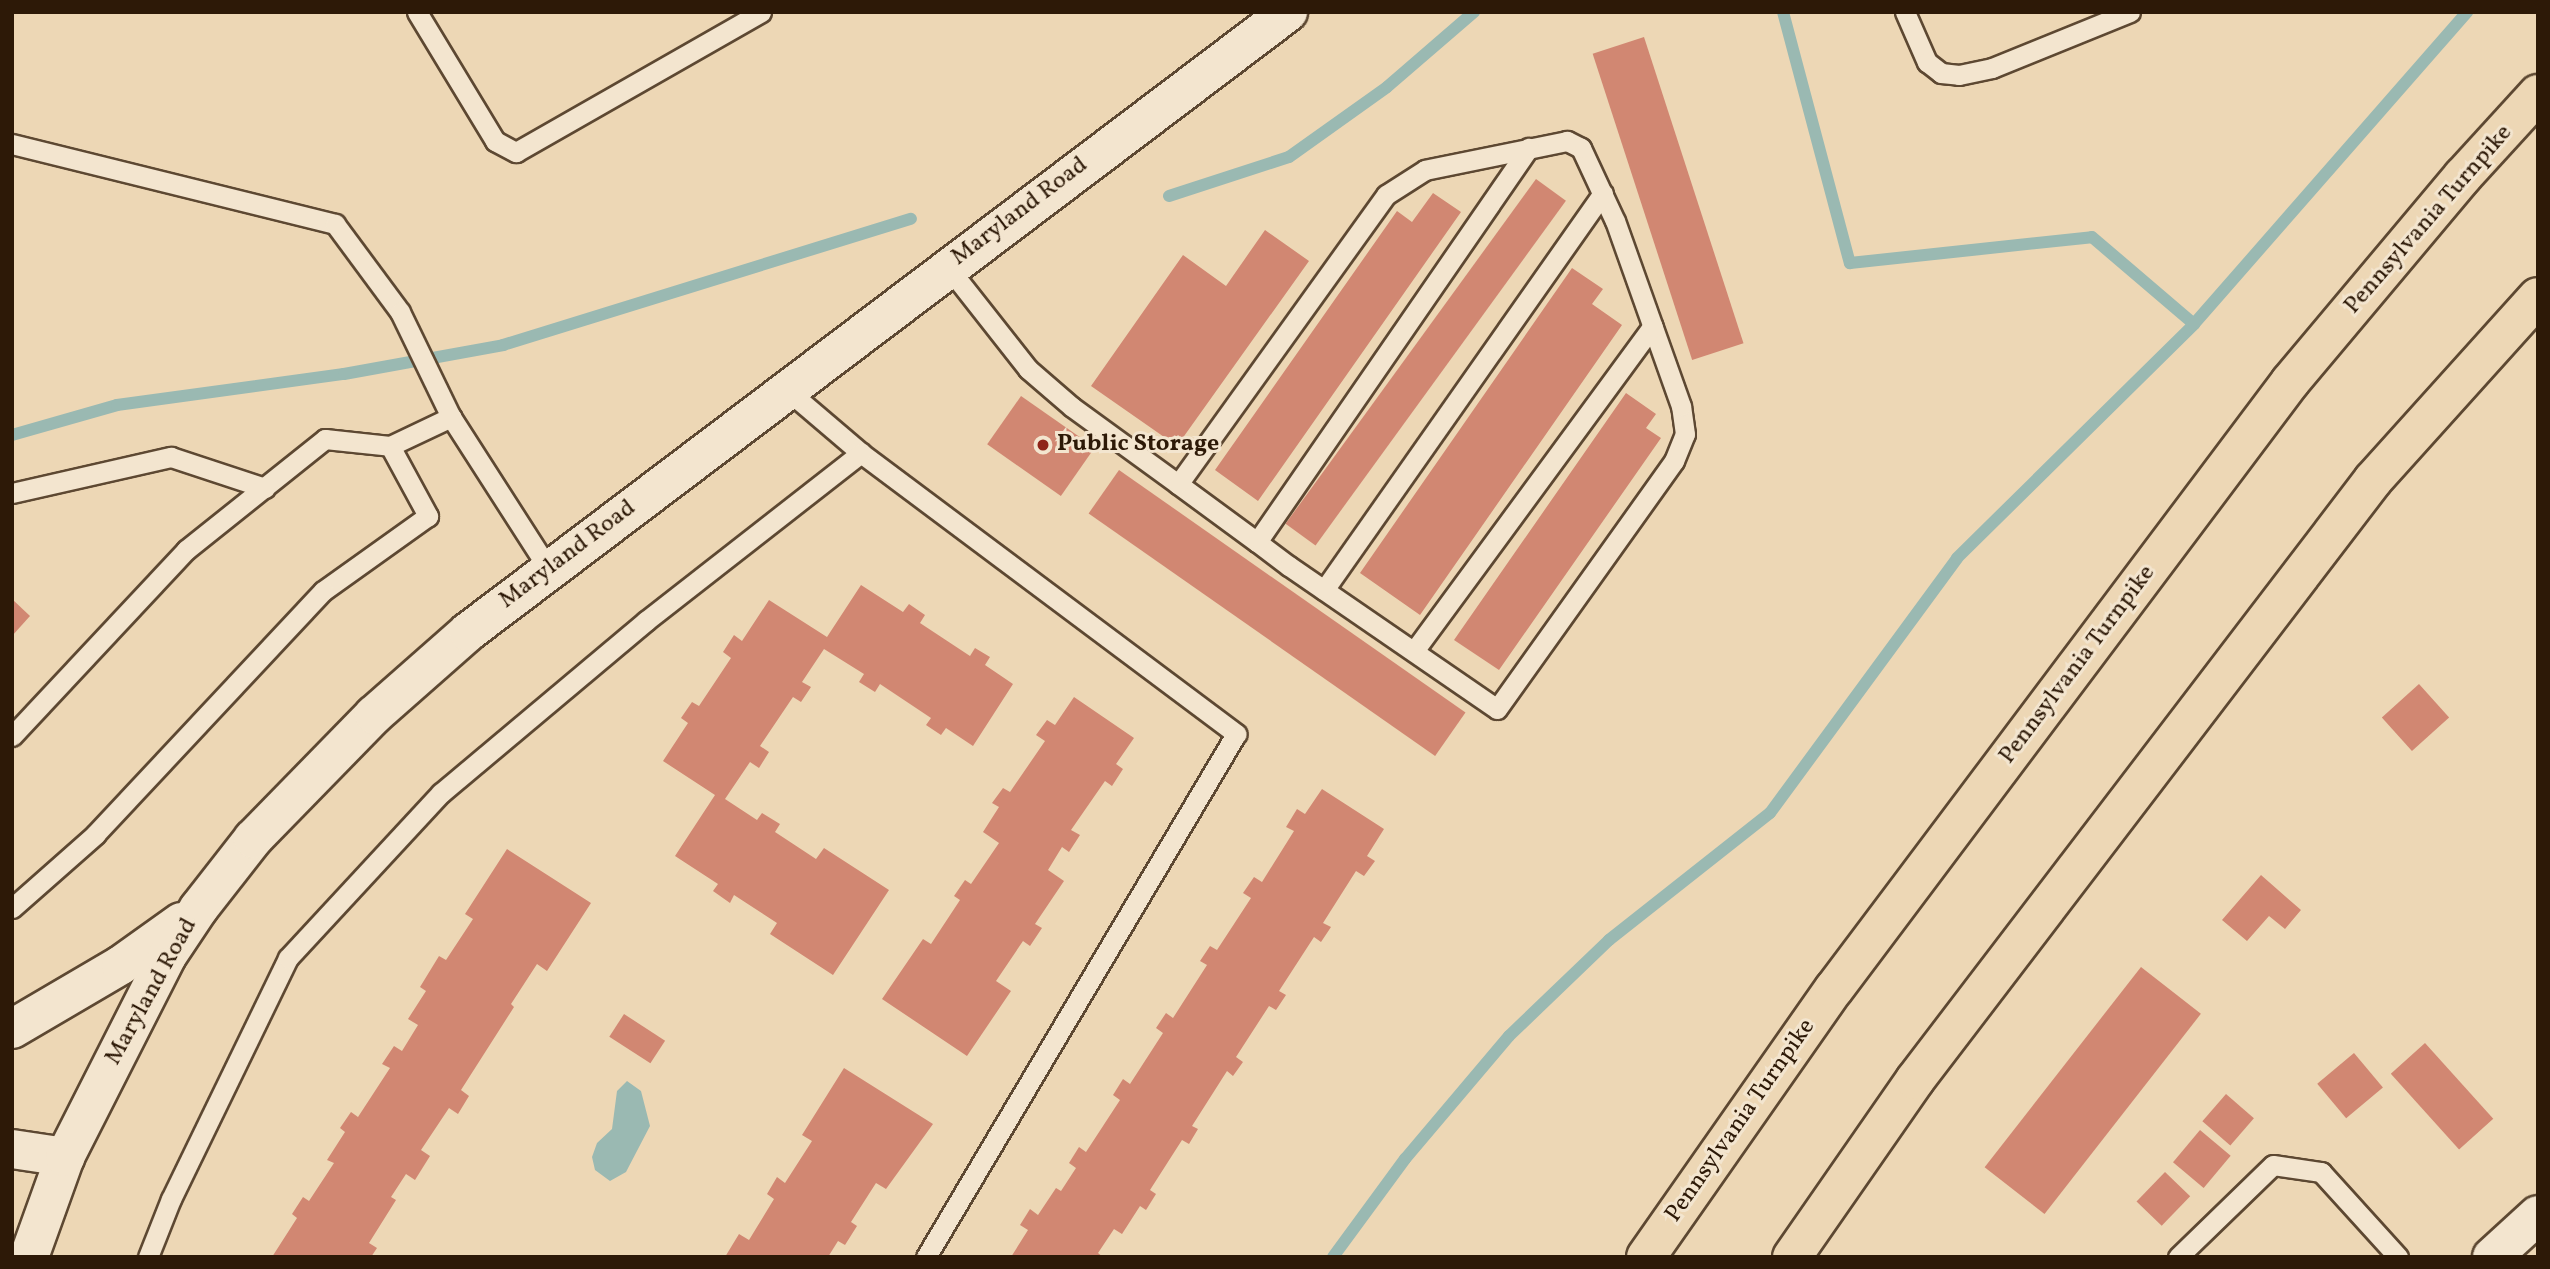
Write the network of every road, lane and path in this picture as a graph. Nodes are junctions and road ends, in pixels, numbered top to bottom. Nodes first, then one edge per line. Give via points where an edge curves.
1 (417, 12) edge
2 (761, 12) edge
3 (1288, 12) edge
4 (1905, 12) edge
5 (2130, 12) edge
6 (2538, 94) edge
7 (12, 144) edge
8 (1529, 148) junction
9 (1603, 193) junction
10 (947, 265) junction
11 (2538, 298) edge
12 (1653, 326) junction
13 (787, 390) junction
14 (451, 417) junction
15 (390, 446) junction
16 (861, 453) junction
17 (1178, 484) junction
18 (265, 488) junction
19 (12, 493) edge
20 (1257, 542) junction
21 (548, 568) junction
22 (1324, 590) junction
23 (1414, 651) junction
24 (12, 736) edge
25 (12, 908) edge
26 (199, 908) junction
27 (12, 1029) edge
28 (12, 1149) edge
29 (65, 1157) junction
30 (2538, 1215) edge
31 (29, 1257) edge
32 (148, 1257) edge
33 (926, 1257) edge
34 (1646, 1257) edge
35 (1792, 1257) edge
36 (2178, 1257) edge
37 (2398, 1257) edge
38 (2492, 1257) edge

1 - 2 lane via 495,141 516,152
3 - 10 street, Maryland Road
4 - 5 lane via 1927,62 1941,73 1959,75 1992,68
6 - 34 highway, Pennsylvania Turnpike via 2290,382 1834,989
7 - 14 lane via 335,224 400,312
8 - 9 lane via 1575,143
8 - 17 lane via 1425,170 1385,195
8 - 20 lane
9 - 12 lane
9 - 22 lane
10 - 13 street, Maryland Road
10 - 17 lane via 1028,369
11 - 35 highway via 2373,480 1915,1080
12 - 23 lane
12 - 23 lane via 1681,406 1685,434 1674,461 1497,709
13 - 16 lane
13 - 21 street, Maryland Road
14 - 15 lane
14 - 21 lane
15 - 18 lane via 325,439
15 - 25 lane via 428,516 323,592 96,834
16 - 32 lane via 646,621 441,793 288,958 171,1199
16 - 33 lane via 1236,734
17 - 20 lane
18 - 19 lane via 171,457
18 - 24 lane via 186,550
20 - 22 lane
21 - 26 street, Maryland Road via 374,715 253,839
22 - 23 lane
26 - 27 street via 121,965
26 - 29 street, Maryland Road via 167,956
28 - 29 street
29 - 31 street, Maryland Road
30 - 38 street
36 - 37 lane via 2273,1165 2321,1172

